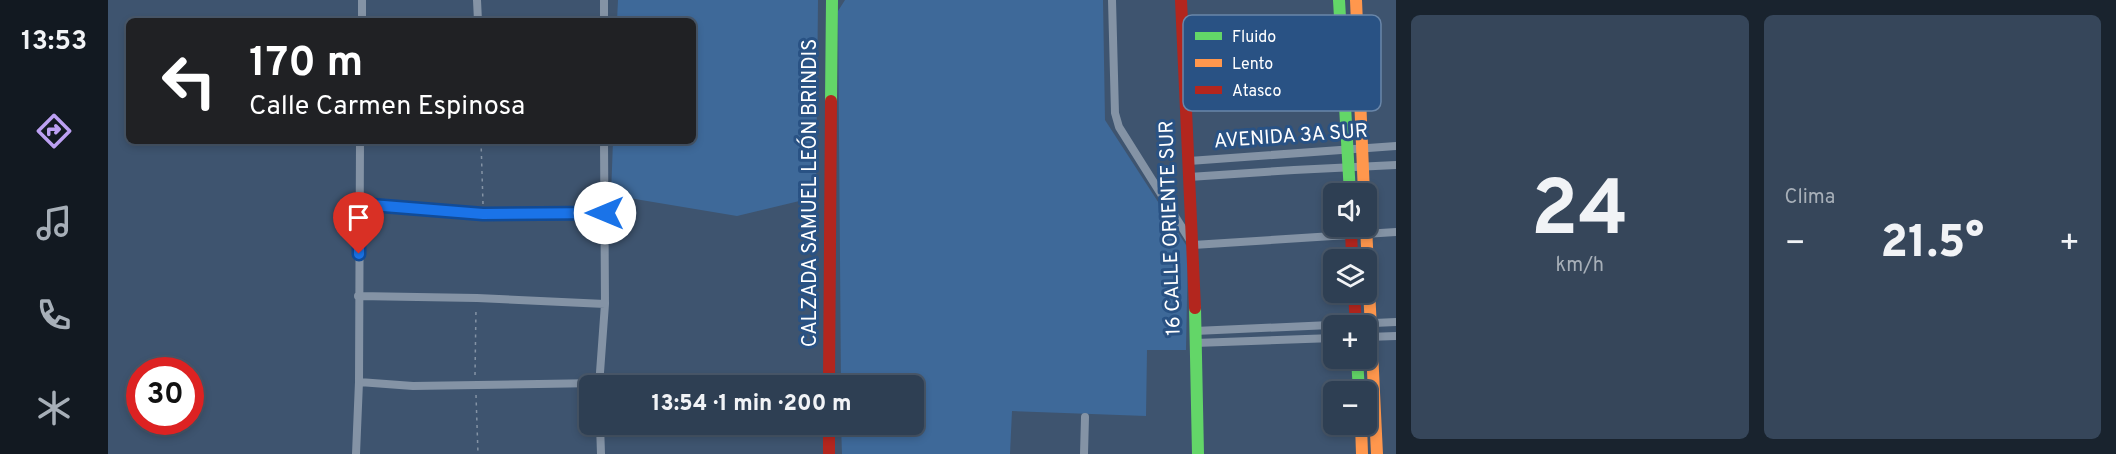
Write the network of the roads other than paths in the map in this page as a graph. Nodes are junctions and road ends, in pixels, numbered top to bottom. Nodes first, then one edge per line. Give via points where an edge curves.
1 (362, 0) edge
2 (477, 0) edge
3 (604, 0) edge
4 (839, 0) edge
5 (1112, 0) edge
6 (1181, 0) edge
7 (1339, 0) edge
8 (1356, 0) edge
9 (832, 6) edge
10 (1341, 15) edge
11 (1356, 15) edge
12 (362, 18) edge
13 (478, 18) edge
14 (604, 18) edge
15 (1183, 40) edge
16 (1187, 111) edge
17 (1351, 111) edge
18 (1355, 111) edge
19 (360, 144) edge
20 (604, 144) edge
21 (1396, 146) edge
22 (1355, 148) junction
23 (1293, 153) junction
24 (1189, 160) junction
25 (1396, 165) edge
26 (1356, 167) junction
27 (1294, 170) junction
28 (1189, 177) junction
29 (1352, 183) edge
30 (1361, 183) edge
31 (359, 204) junction
32 (605, 213) junction
33 (1377, 231) edge
34 (1396, 232) edge
35 (1323, 233) edge
36 (1366, 237) edge
37 (1193, 245) junction
38 (358, 296) junction
39 (605, 304) junction
40 (1371, 315) edge
41 (1396, 322) edge
42 (1377, 323) edge
43 (1323, 327) edge
44 (1396, 336) edge
45 (1195, 337) junction
46 (1377, 337) edge
47 (1323, 338) edge
48 (1371, 369) edge
49 (600, 375) edge
50 (829, 375) edge
51 (359, 382) junction
52 (579, 384) edge
53 (1085, 417) dead end
54 (600, 435) edge
55 (829, 435) edge
56 (1361, 435) edge
57 (356, 454) edge
58 (601, 454) edge
59 (829, 454) edge
60 (1084, 454) edge
61 (1198, 454) edge
62 (1362, 454) edge
63 (1377, 454) edge

1 - 12 street
2 - 13 street
3 - 14 street
4 - 9 street
5 - 37 street via 1114,113 1119,128
6 - 15 street, 16 CALLE ORIENTE SUR
7 - 10 street
8 - 11 street
9 - 50 street, CALZADA SAMUEL LEÓN BRINDIS
16 - 24 street, 16 CALLE ORIENTE SUR
17 - 22 street
18 - 22 street
19 - 31 street
20 - 32 street
21 - 22 street, AVENIDA 3A SUR
22 - 23 street, AVENIDA 3A SUR
22 - 26 street
23 - 24 street, AVENIDA 3A SUR
23 - 27 street
24 - 28 street, 16 CALLE ORIENTE SUR
25 - 26 street, AVENIDA 3A SUR
26 - 27 street, AVENIDA 3A SUR
26 - 29 street
26 - 30 street
27 - 28 street, AVENIDA 3A SUR
28 - 37 street, 16 CALLE ORIENTE SUR
31 - 32 street via 483,214
31 - 38 street
32 - 39 street
33 - 34 street
35 - 37 street
36 - 40 street
37 - 45 street, 16 CALLE ORIENTE SUR
38 - 39 street
38 - 51 street
39 - 49 street
41 - 42 street
43 - 45 street
44 - 46 street
45 - 47 street
45 - 61 street, 16 CALLE ORIENTE SUR
48 - 63 street
51 - 52 street via 412,386
51 - 57 street
53 - 60 street
54 - 58 street
55 - 59 street
56 - 62 street

